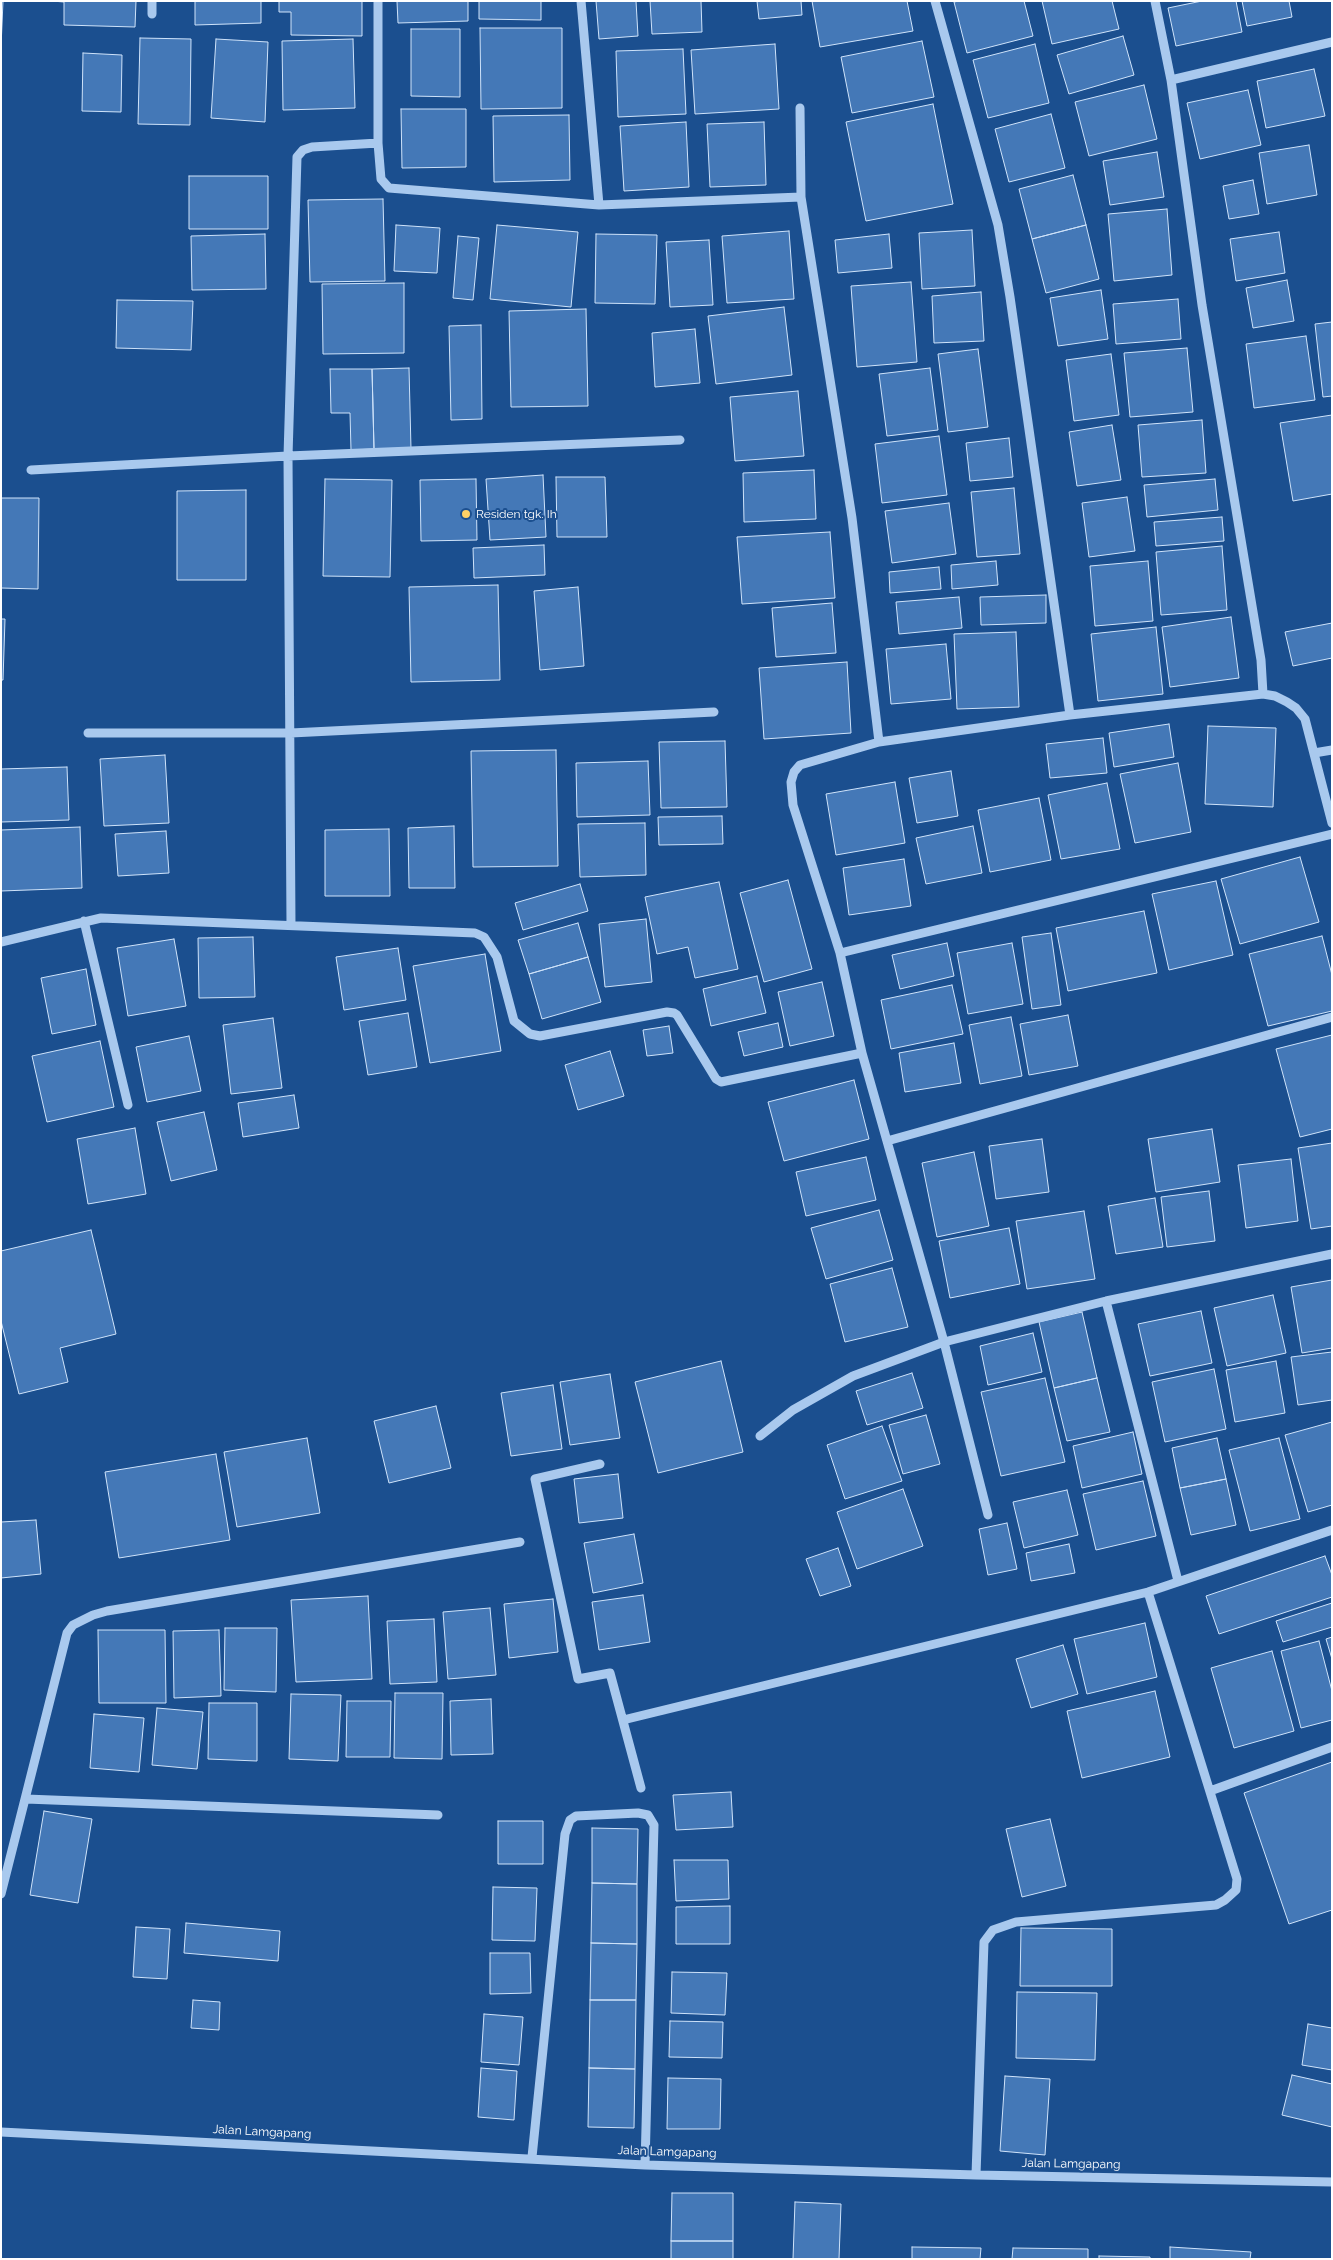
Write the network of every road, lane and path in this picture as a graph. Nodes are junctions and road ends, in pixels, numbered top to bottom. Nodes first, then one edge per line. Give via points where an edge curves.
1 (152, 1) edge
2 (378, 1) edge
3 (581, 1) edge
4 (935, 1) edge
5 (1155, 1) edge
6 (152, 14) dead end
7 (1332, 42) edge
8 (1171, 80) junction
9 (800, 108) dead end
10 (378, 143) junction
11 (801, 197) junction
12 (599, 205) junction
13 (680, 440) dead end
14 (288, 456) junction
15 (31, 470) dead end
16 (1262, 694) junction
17 (714, 712) dead end
18 (1070, 715) junction
19 (88, 733) dead end
20 (291, 733) junction
21 (879, 742) junction
22 (1332, 750) edge
23 (1314, 753) junction
24 (1332, 823) edge
25 (1332, 834) edge
26 (84, 921) junction
27 (291, 925) junction
28 (1, 942) edge
29 (840, 953) junction
30 (1332, 1017) edge
31 (862, 1052) junction
32 (128, 1105) dead end
33 (887, 1141) junction
34 (1332, 1254) edge
35 (1106, 1301) junction
36 (944, 1342) junction
37 (760, 1436) dead end
38 (600, 1464) dead end
39 (988, 1515) dead end
40 (1332, 1530) edge
41 (520, 1542) dead end
42 (1178, 1581) junction
43 (1148, 1592) junction
44 (623, 1720) junction
45 (1332, 1747) edge
46 (641, 1788) dead end
47 (1210, 1791) junction
48 (26, 1799) junction
49 (438, 1815) dead end
50 (1, 1894) edge
51 (1, 2132) edge
52 (532, 2157) junction
53 (645, 2164) junction
54 (976, 2175) junction
55 (1332, 2182) edge

1 - 6 street
2 - 10 street
3 - 12 street
4 - 18 street via 998,225
5 - 8 street
7 - 8 street
8 - 16 street via 1202,305 1261,660
9 - 11 street
10 - 12 street via 381,179 389,188
10 - 14 street via 312,147 297,157
11 - 12 street
11 - 21 street via 852,518
13 - 14 street
14 - 15 street
14 - 20 street
16 - 18 street
16 - 23 street via 1275,696 1296,708 1305,719
17 - 20 street
18 - 21 street
19 - 20 street
20 - 27 street
21 - 29 street via 800,765 791,782 793,805
22 - 23 street
23 - 24 street
25 - 29 street
26 - 27 street via 123,918
26 - 28 street
26 - 32 street
27 - 31 street via 475,933 484,937 497,957 514,1021 530,1034 540,1036 674,1013 721,1082
29 - 31 street
30 - 33 street
31 - 33 street
33 - 36 street
34 - 35 street
35 - 36 street
35 - 42 street
36 - 37 street via 853,1376 793,1410
36 - 39 street
38 - 44 street via 535,1479 578,1679 610,1673
40 - 42 street
41 - 48 street via 107,1612 73,1625 67,1633
42 - 43 street
43 - 44 street
43 - 47 street
44 - 46 street
45 - 47 street
47 - 54 street via 1237,1878 1236,1890 1225,1900 1216,1905 1016,1922 993,1930 984,1942
48 - 49 street
48 - 50 street
51 - 52 street, Jalan Lamgapang
52 - 53 street, Jalan Lamgapang
52 - 53 street via 565,1834 570,1820 576,1816 638,1813 648,1815 654,1825
53 - 54 street, Jalan Lamgapang
54 - 55 street, Jalan Lamgapang

